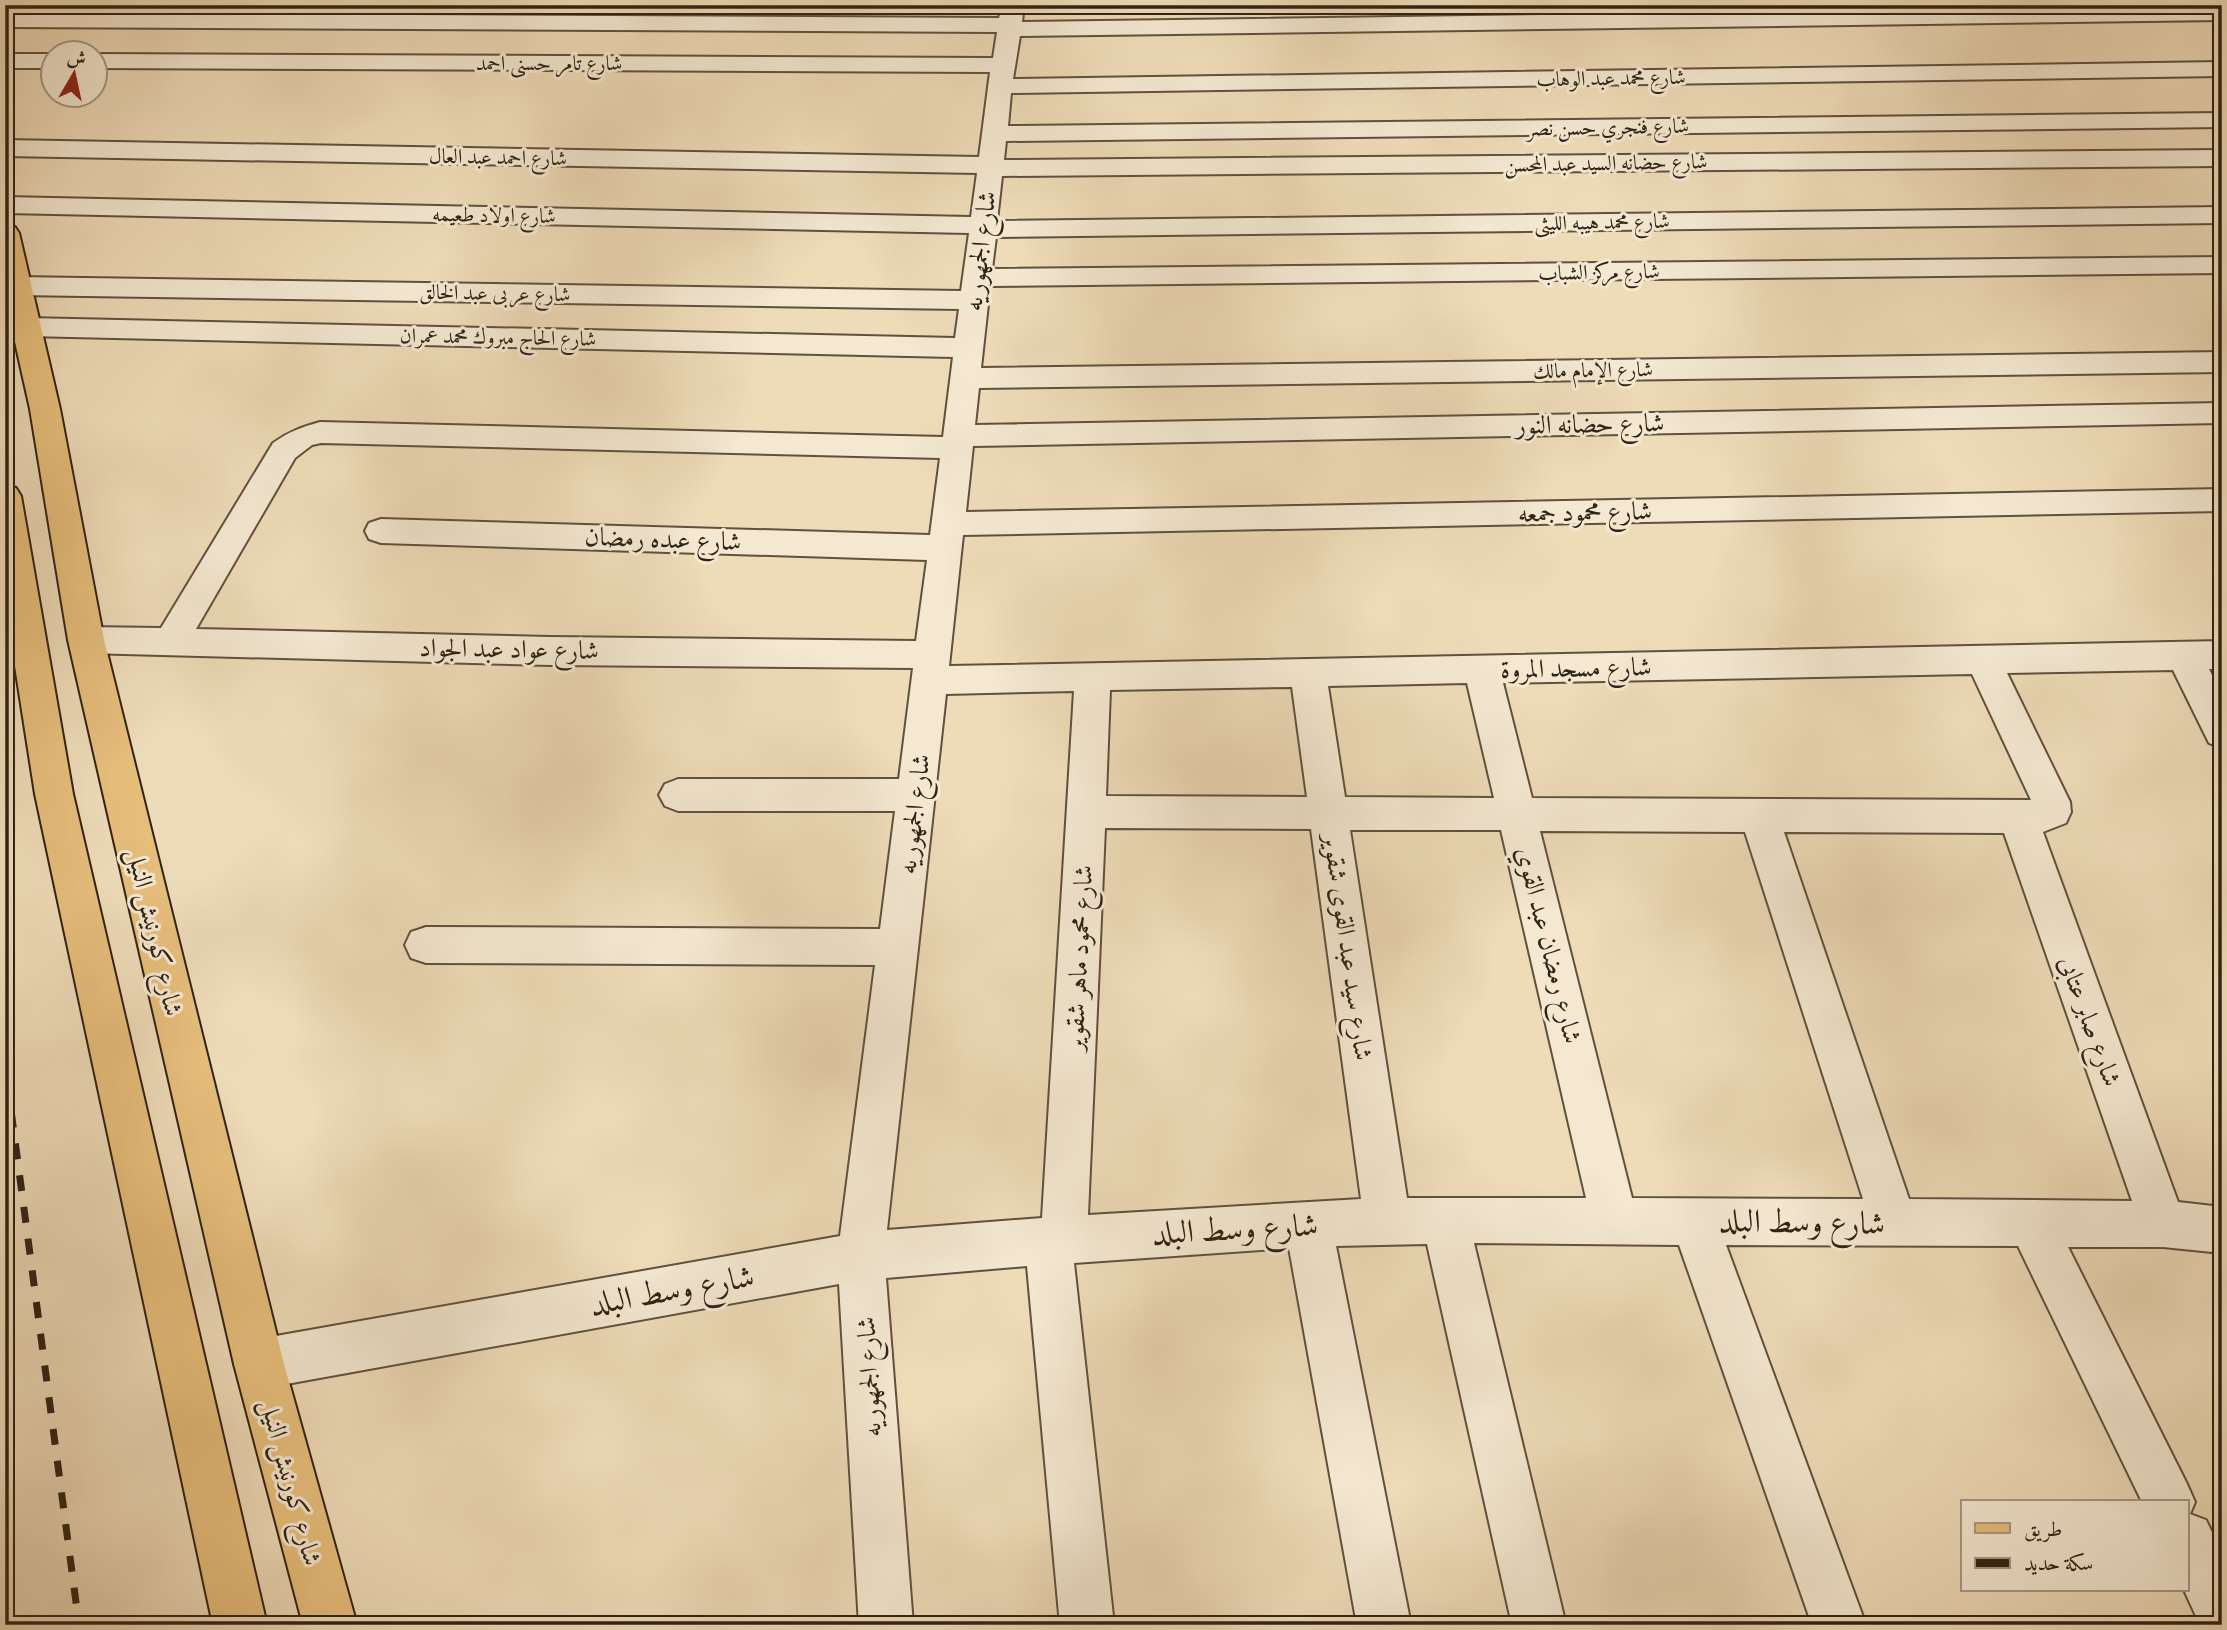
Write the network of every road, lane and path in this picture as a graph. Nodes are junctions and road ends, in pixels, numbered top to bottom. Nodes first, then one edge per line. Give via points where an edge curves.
1 (2222, 12) edge
2 (5, 20) edge
3 (1007, 42) edge
4 (5, 61) edge
5 (38, 61) edge
6 (108, 61) edge
7 (2222, 69) edge
8 (2222, 120) edge
9 (5, 148) edge
10 (991, 156) junction
11 (2222, 158) edge
12 (5, 205) edge
13 (2222, 215) edge
14 (983, 227) junction
15 (5, 233) edge
16 (2222, 265) edge
17 (16, 286) junction
18 (975, 289) junction
19 (27, 327) junction
20 (2222, 362) edge
21 (967, 363) junction
22 (2222, 413) edge
23 (958, 442) junction
24 (5, 496) edge
25 (2222, 500) edge
26 (381, 531) dead end
27 (946, 536) junction
28 (86, 640) junction
29 (171, 641) junction
30 (2185, 655) junction
31 (2222, 655) edge
32 (1983, 660) junction
33 (931, 668) junction
34 (1482, 670) junction
35 (1308, 674) junction
36 (1093, 677) junction
37 (2222, 733) edge
38 (678, 795) dead end
39 (916, 795) junction
40 (1086, 812) junction
41 (1329, 813) junction
42 (1517, 814) junction
43 (1759, 816) junction
44 (2018, 817) junction
45 (426, 945) dead end
46 (898, 947) junction
47 (1445, 1220) junction
48 (1694, 1220) junction
49 (1615, 1221) junction
50 (1387, 1222) junction
51 (1894, 1223) junction
52 (2031, 1223) junction
53 (1308, 1224) junction
54 (2203, 1236) edge
55 (1056, 1240) junction
56 (861, 1256) junction
57 (259, 1364) junction
58 (2168, 1500) edge
59 (2188, 1541) edge
60 (2222, 1611) edge
61 (240, 1625) edge
62 (330, 1625) edge
63 (886, 1625) edge
64 (1087, 1625) edge
65 (1384, 1625) edge
66 (1539, 1625) edge
67 (1839, 1625) edge

1 - 3 street
2 - 3 street
3 - 6 street, شارع تامر حسنى احمد
3 - 7 street, شارع محمد عبد الوهاب
3 - 10 street, شارع الجمهوريه
4 - 5 street
8 - 10 street, شارع فنجري حسن نصر
9 - 10 street, شارع احمد عبد العال
10 - 11 street, شارع حضانه السيد عبد المحسن
10 - 14 street, شارع الجمهوريه
12 - 14 street, شارع اولاد طعيمه
13 - 14 street, شارع محمد هيبه الليثى
14 - 18 street, شارع الجمهوريه
15 - 17 main road, شارع كورنيش النيل
16 - 18 street, شارع مركز الشباب
17 - 18 street, شارع عربى عبد الخالق
17 - 19 main road, شارع كورنيش النيل
18 - 21 street, شارع الجمهوريه
19 - 21 street, شارع الحاج مبروك محمد عمران
19 - 28 main road, شارع كورنيش النيل
20 - 21 street, شارع الإمام مالك
21 - 23 street, شارع الجمهوريه
22 - 23 street, شارع حضانه النور
23 - 27 street, شارع الجمهوريه
23 - 29 street, شارع حضانه النور via 310,434 284,450
24 - 61 main road via 54,794
25 - 27 street, شارع محمود جمعه
26 - 27 street, شارع عبده رمضان
27 - 33 street, شارع الجمهوريه
28 - 29 street, شارع عواد عبد الجواد
28 - 57 main road, شارع كورنيش النيل
29 - 33 street, شارع عواد عبد الجواد via 550,650
30 - 31 street, شارع مسجد المروة
30 - 32 street, شارع مسجد المروة
30 - 37 street
32 - 34 street, شارع مسجد المروة
32 - 44 street via 2052,808 2043,817
33 - 36 street, شارع مسجد المروة
33 - 39 street, شارع الجمهوريه
34 - 35 street, شارع مسجد المروة
34 - 42 street, شارع رمضان عبد القوي
35 - 36 street, شارع مسجد المروة
35 - 41 street, شارع سيد عبد القوى شقوير
36 - 40 street, شارع محمود ماهر شقوير
38 - 39 street
39 - 46 street, شارع الجمهوريه
40 - 41 street
40 - 55 street, شارع محمود ماهر شقوير
41 - 42 street
41 - 50 street, شارع سيد عبد القوى شقوير
42 - 43 street
42 - 49 street, شارع رمضان عبد القوي
43 - 44 street
43 - 51 street
44 - 54 street, شارع صابر عتابى
45 - 46 street
46 - 56 street, شارع الجمهوريه
47 - 49 street, شارع وسط البلد
47 - 50 street, شارع وسط البلد
47 - 66 street
48 - 49 street, شارع وسط البلد
48 - 51 street, شارع وسط البلد
48 - 67 street
50 - 53 street, شارع وسط البلد
51 - 52 street, شارع وسط البلد
52 - 54 street, شارع وسط البلد
52 - 58 street
53 - 55 street, شارع وسط البلد
53 - 65 street
55 - 56 street, شارع وسط البلد
55 - 64 street, شارع محمود ماهر شقوير
56 - 57 street, شارع وسط البلد
56 - 63 street, شارع الجمهوريه
57 - 62 main road, شارع كورنيش النيل
59 - 60 street

